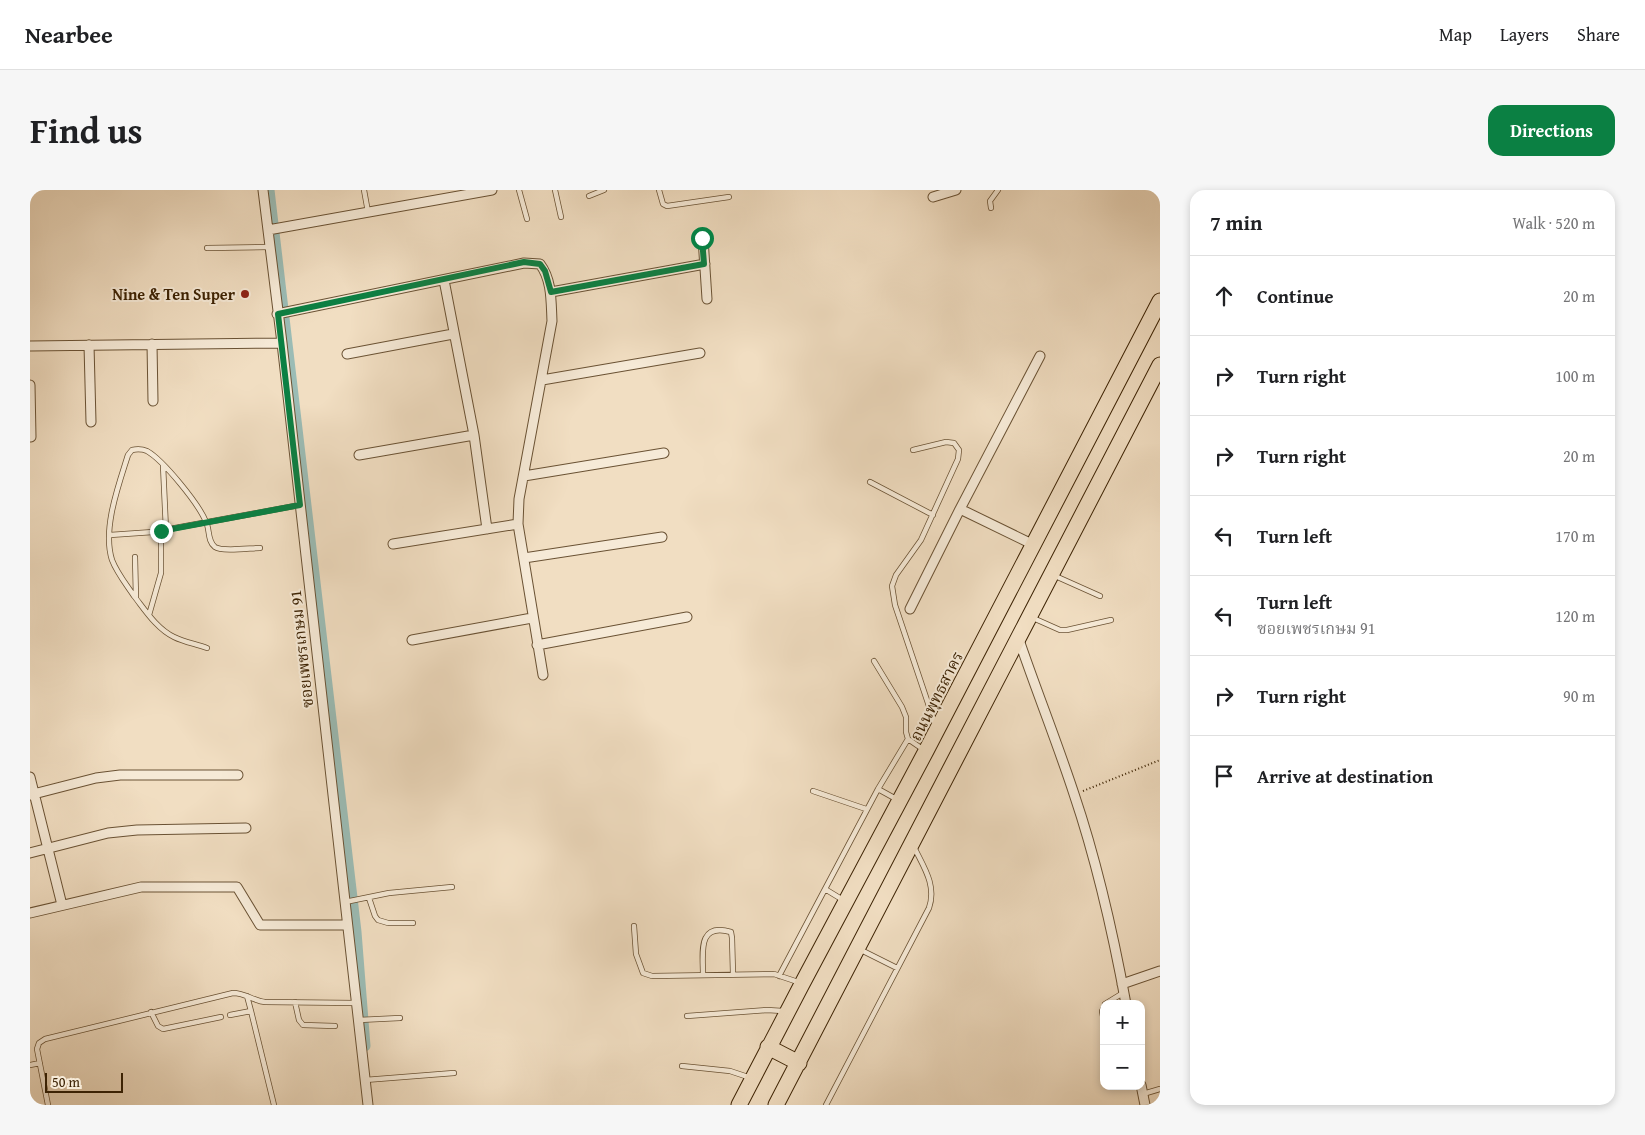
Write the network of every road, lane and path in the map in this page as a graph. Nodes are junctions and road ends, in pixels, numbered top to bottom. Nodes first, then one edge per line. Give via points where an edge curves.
1 (263, 190) edge
2 (364, 190) edge
3 (486, 190) edge
4 (519, 190) edge
5 (555, 190) edge
6 (604, 190) edge
7 (659, 190) edge
8 (956, 190) edge
9 (998, 190) edge
10 (589, 196) dead end
11 (932, 196) dead end
12 (729, 197) dead end
13 (991, 208) dead end
14 (368, 212) junction
15 (561, 216) dead end
16 (527, 219) dead end
17 (268, 230) junction
18 (702, 238) dead end
19 (270, 247) junction
20 (207, 248) dead end
21 (704, 264) junction
22 (444, 280) junction
23 (551, 292) junction
24 (707, 299) dead end
25 (1160, 301) edge
26 (278, 314) junction
27 (453, 334) junction
28 (282, 343) junction
29 (152, 344) junction
30 (89, 345) junction
31 (30, 346) edge
32 (700, 353) dead end
33 (347, 354) dead end
34 (1040, 356) dead end
35 (1160, 365) edge
36 (542, 380) junction
37 (30, 384) edge
38 (153, 401) dead end
39 (91, 422) dead end
40 (474, 435) junction
41 (31, 437) edge
42 (913, 450) dead end
43 (664, 453) dead end
44 (360, 455) dead end
45 (163, 465) junction
46 (524, 476) junction
47 (870, 482) dead end
48 (300, 505) junction
49 (960, 508) junction
50 (933, 515) junction
51 (207, 522) junction
52 (518, 524) junction
53 (487, 529) junction
54 (164, 530) junction
55 (110, 535) junction
56 (662, 537) dead end
57 (393, 544) dead end
58 (1034, 545) junction
59 (260, 548) dead end
60 (135, 557) dead end
61 (524, 558) junction
62 (1052, 574) junction
63 (1100, 596) dead end
64 (136, 598) junction
65 (910, 609) dead end
66 (148, 615) junction
67 (1029, 616) junction
68 (687, 617) dead end
69 (532, 618) junction
70 (1111, 620) dead end
71 (1018, 637) junction
72 (412, 640) dead end
73 (537, 645) junction
74 (207, 648) dead end
75 (874, 661) dead end
76 (543, 676) dead end
77 (937, 730) junction
78 (908, 739) junction
79 (926, 752) junction
80 (1160, 760) edge
81 (238, 774) dead end
82 (30, 777) edge
83 (878, 789) junction
84 (813, 791) dead end
85 (32, 795) edge
86 (1074, 795) junction
87 (900, 801) junction
88 (866, 809) junction
89 (246, 828) dead end
90 (912, 843) junction
91 (48, 848) junction
92 (30, 853) edge
93 (452, 887) dead end
94 (825, 889) junction
95 (367, 898) junction
96 (846, 901) junction
97 (344, 902) junction
98 (62, 905) junction
99 (30, 913) edge
100 (413, 922) dead end
101 (347, 925) junction
102 (634, 926) dead end
103 (858, 949) junction
104 (897, 968) junction
105 (1160, 971) edge
106 (733, 974) junction
107 (703, 975) junction
108 (779, 976) junction
109 (802, 984) junction
110 (1123, 988) junction
111 (247, 996) junction
112 (1110, 1000) edge
113 (1125, 1000) edge
114 (295, 1002) junction
115 (356, 1003) junction
116 (251, 1011) junction
117 (151, 1012) junction
118 (787, 1012) junction
119 (230, 1015) dead end
120 (687, 1016) dead end
121 (222, 1017) dead end
122 (400, 1018) dead end
123 (362, 1020) junction
124 (335, 1026) dead end
125 (768, 1047) junction
126 (40, 1063) junction
127 (798, 1063) junction
128 (30, 1065) edge
129 (682, 1066) dead end
130 (454, 1073) dead end
131 (752, 1078) junction
132 (369, 1080) junction
133 (1160, 1088) edge
134 (1142, 1090) edge
135 (1145, 1090) edge
136 (48, 1105) edge
137 (274, 1105) edge
138 (368, 1105) edge
139 (739, 1105) edge
140 (776, 1105) edge
141 (826, 1105) edge
142 (1145, 1105) edge

1 - 17 street, ซอยเพชรเกษม 91
2 - 14 lane
3 - 14 street
4 - 16 lane
5 - 15 lane
6 - 10 lane
7 - 12 lane via 663,204 667,206
8 - 11 street
9 - 13 lane via 990,201
14 - 17 street
17 - 19 street, ซอยเพชรเกษม 91
18 - 21 street
19 - 20 lane
19 - 26 street, ซอยเพชรเกษม 91
21 - 23 street
21 - 24 street
22 - 23 street via 524,262 540,264
22 - 26 street
22 - 27 street
23 - 36 street via 552,321
25 - 58 main road, ถนนพุทธสาคร
26 - 28 street, ซอยเพชรเกษม 91
27 - 33 street
27 - 40 street
28 - 29 street
28 - 48 street, ซอยเพชรเกษม 91
29 - 30 street
29 - 38 street
30 - 31 street
30 - 39 street
32 - 36 street
34 - 49 street
35 - 62 main road
36 - 46 street
37 - 41 street
40 - 44 street
40 - 53 street
42 - 50 lane via 946,442 954,443 959,450
43 - 46 street
45 - 51 lane
45 - 54 lane
45 - 55 lane via 146,450 132,450 128,455 112,507
46 - 52 street
47 - 50 lane
48 - 51 lane
48 - 97 street, ซอยเพชรเกษม 91
49 - 58 street
49 - 65 street
50 - 77 lane via 892,586 895,604
51 - 54 lane
51 - 59 lane via 210,541 220,549
52 - 53 street
52 - 61 street
53 - 57 street
54 - 55 lane
54 - 66 lane via 161,572
55 - 64 lane via 112,560
56 - 61 street
58 - 77 main road, ถนนพุทธสาคร
60 - 64 lane
61 - 69 street
62 - 63 lane
62 - 67 main road
64 - 66 lane
66 - 74 lane via 174,637
67 - 70 lane via 1060,630 1074,630
67 - 71 main road
68 - 73 street
69 - 72 street
69 - 73 street
71 - 86 street
71 - 90 main road
73 - 76 street
75 - 78 lane via 906,717
77 - 79 main road, ถนนพุทธสาคร
78 - 79 lane
78 - 83 lane
79 - 87 main road, ถนนพุทธสาคร
80 - 86 path
81 - 85 street via 120,775
82 - 85 street
83 - 87 lane
83 - 88 lane
84 - 88 lane
85 - 91 street
86 - 110 street via 1097,874
87 - 96 main road, ถนนพุทธสาคร
88 - 94 lane
89 - 91 street via 137,830 108,833
90 - 103 main road
90 - 104 lane via 930,880 932,899
91 - 92 street
91 - 98 street
93 - 95 lane
94 - 96 lane
94 - 108 lane
95 - 97 lane
95 - 100 lane via 378,920
96 - 109 main road, ถนนพุทธสาคร
97 - 101 street, ซอยเพชรเกษม 91
98 - 99 street
98 - 101 street via 141,887 237,887 260,925
101 - 115 street, ซอยเพชรเกษม 91
102 - 107 lane via 636,954 643,973 652,976
103 - 104 lane
103 - 127 main road
104 - 141 lane
105 - 110 street
106 - 107 lane
106 - 107 lane via 731,932 724,930 710,932 706,936
106 - 108 lane
108 - 109 lane
109 - 118 main road, ถนนพุทธสาคร
110 - 112 lane
110 - 113 street
111 - 114 lane via 256,1001
111 - 116 lane
111 - 117 lane via 233,993
114 - 115 lane
114 - 124 lane via 303,1025
115 - 123 street, ซอยเพชรเกษม 91
116 - 119 lane
116 - 137 lane
117 - 121 lane via 163,1029
117 - 126 lane via 45,1039 37,1050
118 - 120 lane via 767,1010
118 - 125 main road, ถนนพุทธสาคร
122 - 123 lane
123 - 132 street, ซอยเพชรเกษม 91
125 - 127 main road
125 - 131 main road, ถนนพุทธสาคร
126 - 128 lane
126 - 136 lane
127 - 140 main road
129 - 131 lane via 730,1071
130 - 132 lane
131 - 139 main road, ถนนพุทธสาคร
132 - 138 street, ซอยเพชรเกษม 91
133 - 135 lane
134 - 142 street

